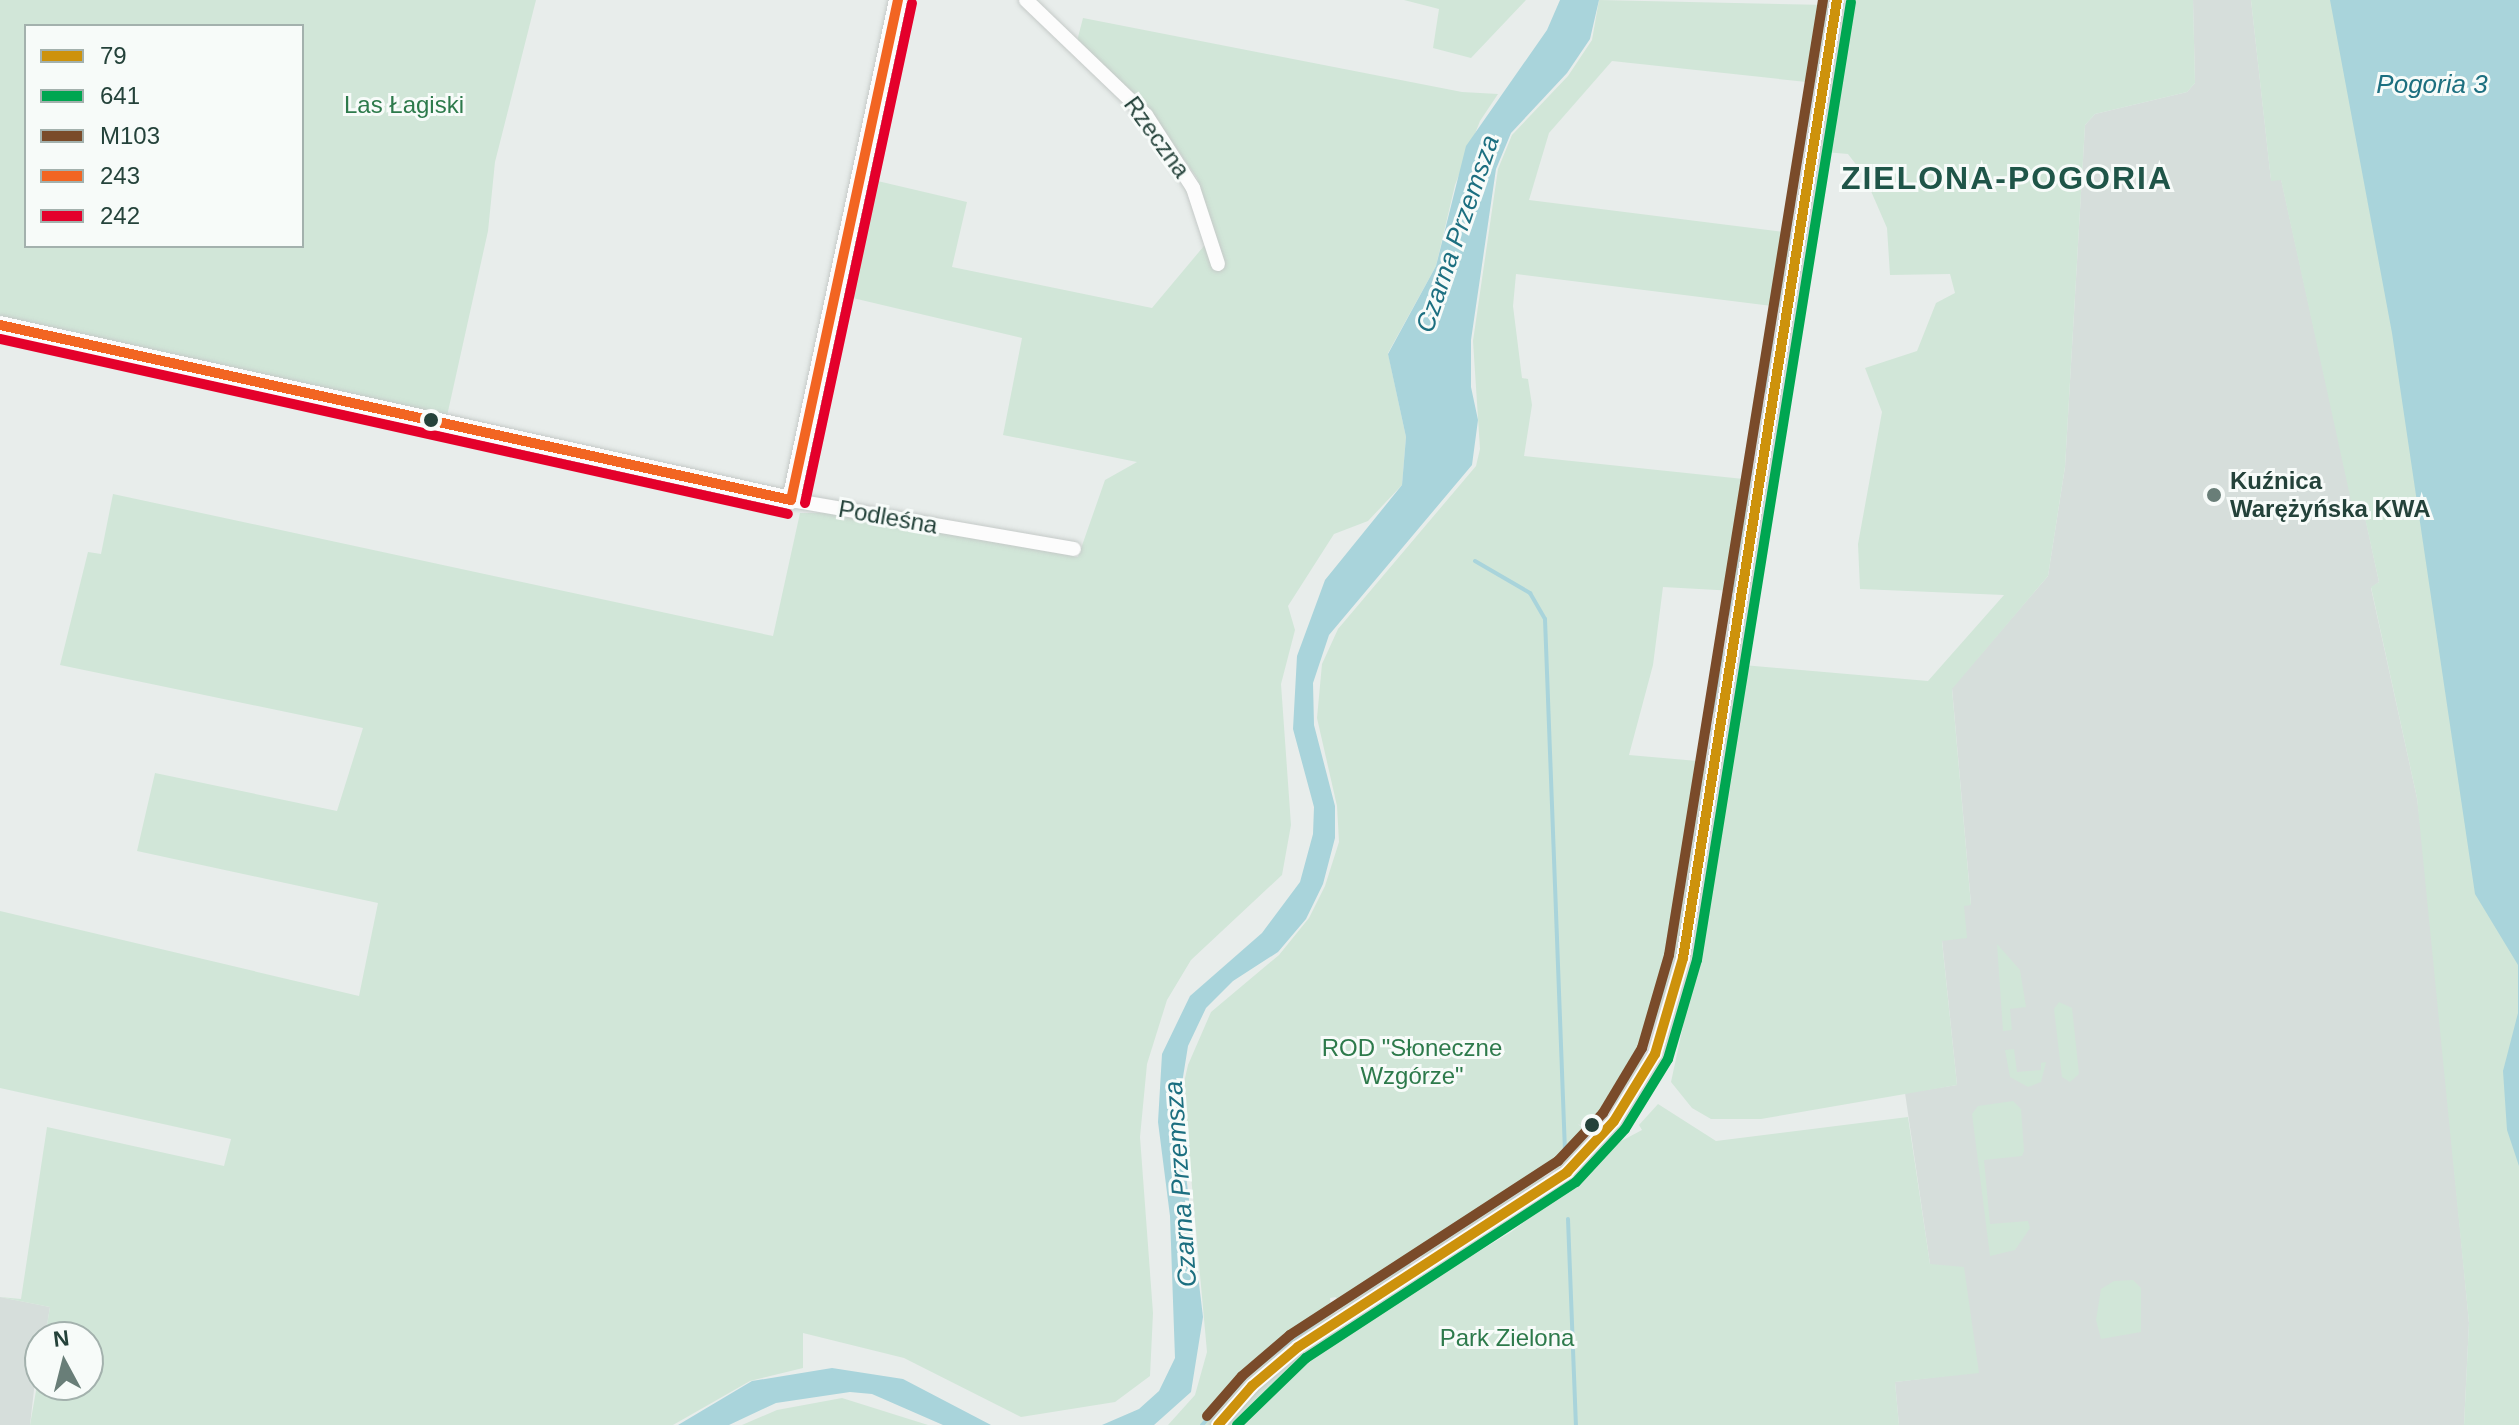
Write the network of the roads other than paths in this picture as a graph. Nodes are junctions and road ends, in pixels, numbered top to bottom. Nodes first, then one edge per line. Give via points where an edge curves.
1 (898, 0) edge
2 (1026, 0) edge
3 (1837, 0) edge
4 (1218, 264) dead end
5 (0, 325) edge
6 (791, 500) junction
7 (1074, 549) dead end
8 (1218, 1425) edge

1 - 6 street
2 - 4 street, Rzeczna via 1146,115 1193,188
3 - 8 street via 1683,958 1655,1054 1614,1121 1567,1172 1298,1347 1252,1386
5 - 6 street, Podleśna
6 - 7 street, Podleśna

